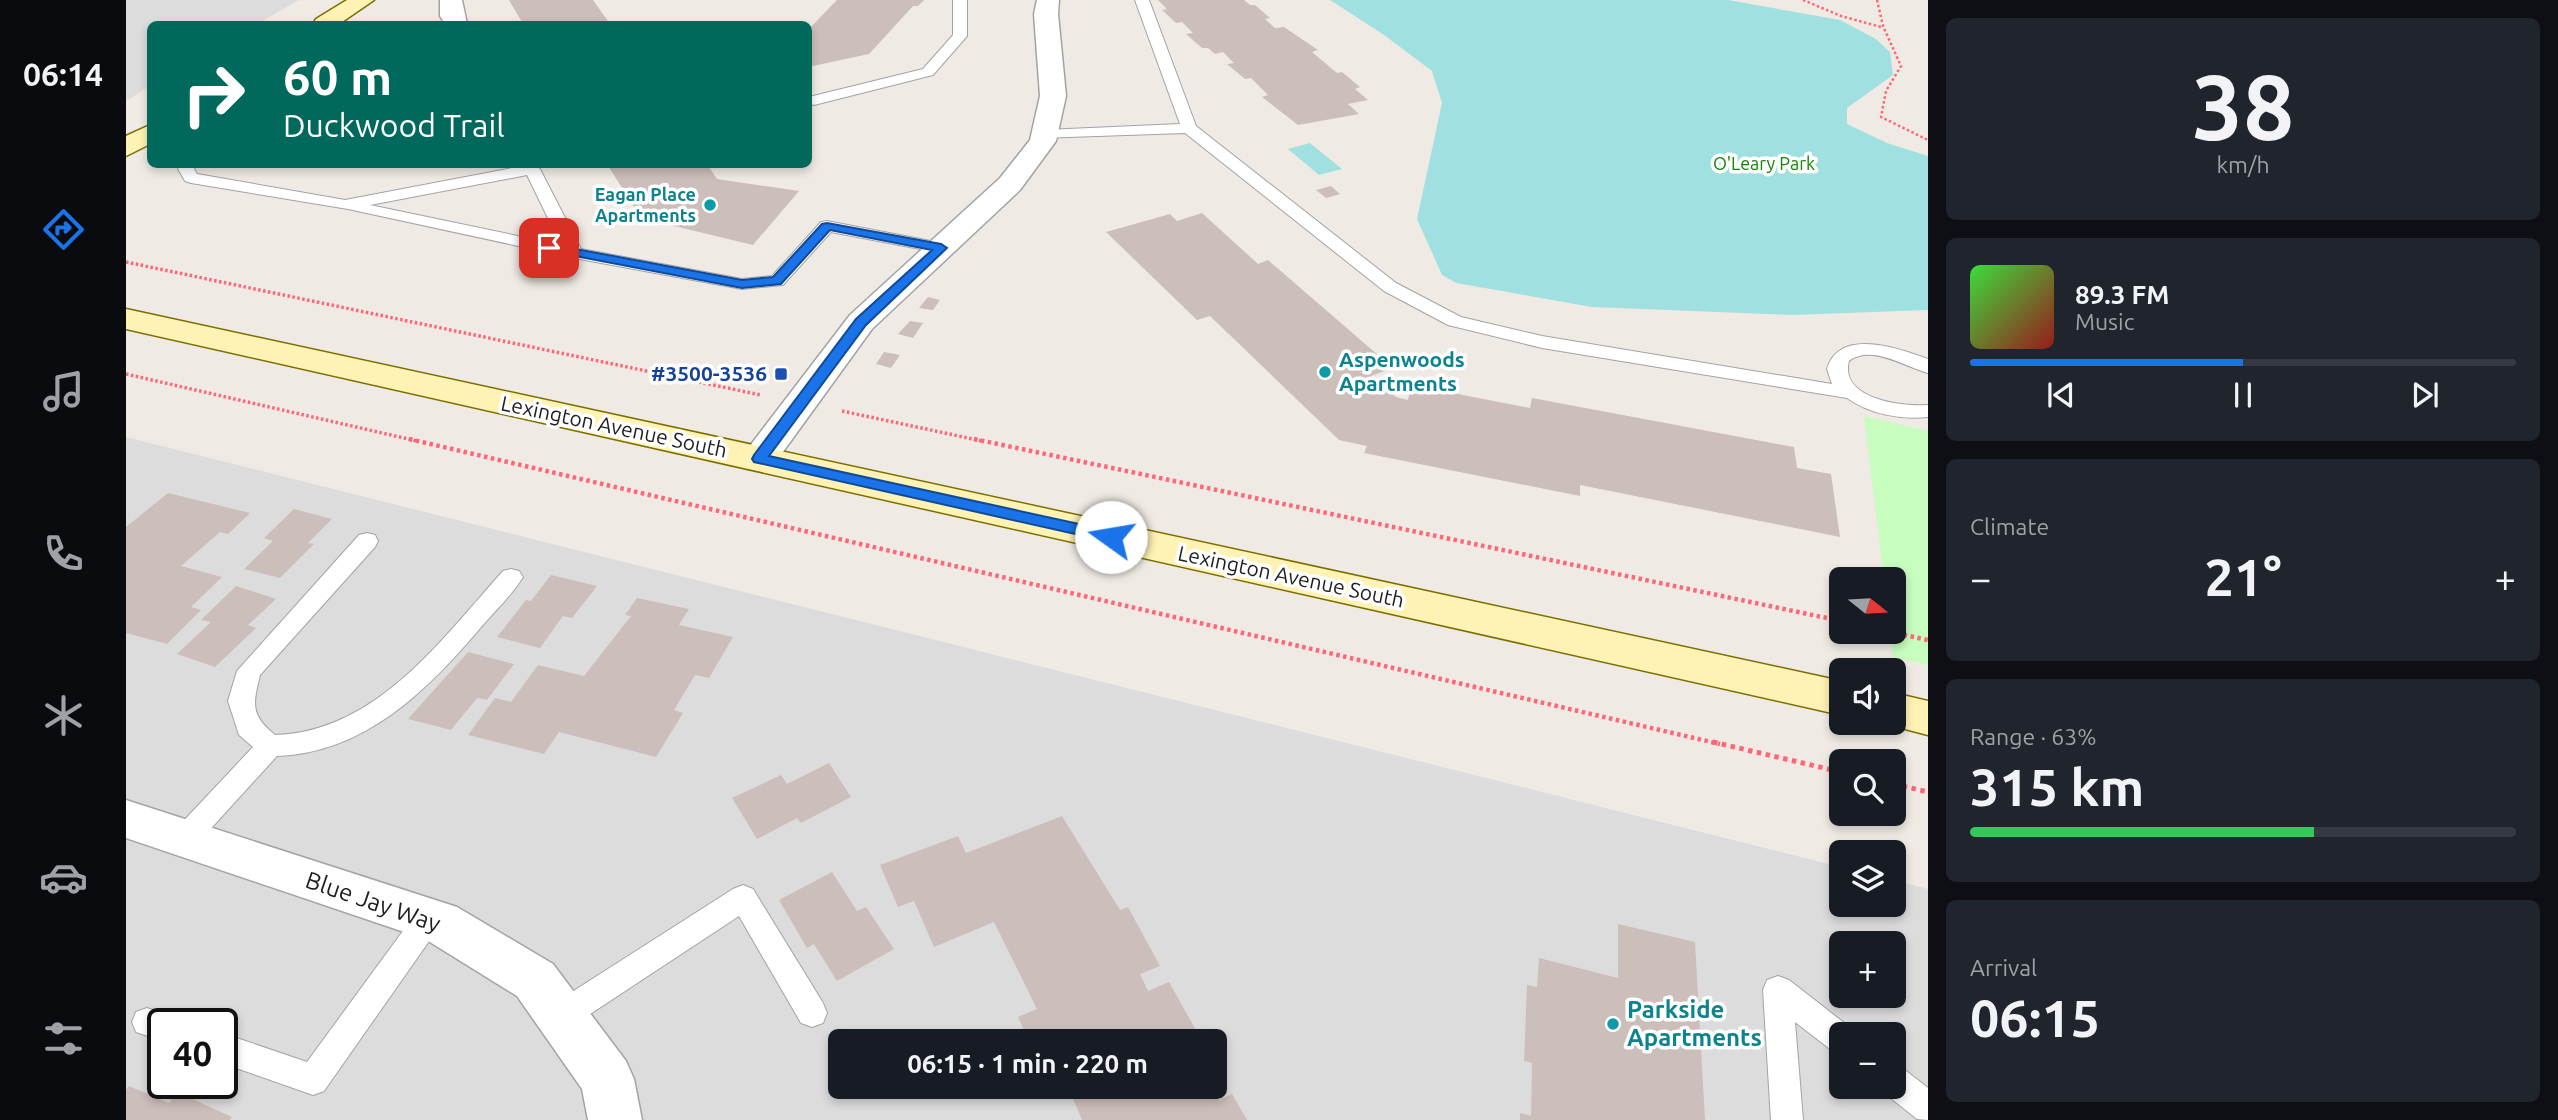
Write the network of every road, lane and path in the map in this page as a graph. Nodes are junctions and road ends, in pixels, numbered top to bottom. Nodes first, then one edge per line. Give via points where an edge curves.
1 (363, 0) edge
2 (452, 0) edge
3 (960, 0) edge
4 (1048, 0) edge
5 (1142, 0) edge
6 (1803, 0) edge
7 (1877, 0) edge
8 (329, 21) edge
9 (454, 21) edge
10 (1883, 27) junction
11 (814, 100) dead end
12 (1189, 128) junction
13 (147, 135) edge
14 (1045, 135) junction
15 (1928, 140) edge
16 (126, 148) edge
17 (187, 168) edge
18 (345, 205) junction
19 (941, 248) junction
20 (574, 253) junction
21 (126, 262) edge
22 (126, 319) edge
23 (1928, 368) edge
24 (126, 374) edge
25 (1853, 393) junction
26 (801, 402) junction
27 (1928, 411) edge
28 (759, 459) junction
29 (367, 541) dead end
30 (511, 577) dead end
31 (1829, 618) edge
32 (1906, 635) edge
33 (1928, 640) edge
34 (1829, 695) edge
35 (1906, 713) edge
36 (1928, 718) edge
37 (270, 746) junction
38 (1829, 769) edge
39 (1906, 788) edge
40 (1928, 793) edge
41 (126, 819) edge
42 (185, 838) junction
43 (429, 918) junction
44 (812, 1013) dead end
45 (561, 1016) junction
46 (1829, 1030) edge
47 (238, 1054) edge
48 (1906, 1091) edge
49 (1928, 1108) edge
50 (615, 1120) edge
51 (1787, 1120) edge

1 - 8 street
2 - 9 street
3 - 11 lane via 960,36 928,72
4 - 14 street via 1053,96
5 - 12 lane
6 - 10 path
7 - 10 path
10 - 15 path via 1901,66 1886,91 1881,117
12 - 14 lane
12 - 25 lane via 1391,287 1455,321 1542,342
13 - 16 street
14 - 19 street via 1010,184
17 - 18 lane via 191,178
18 - 20 lane
18 - 20 lane via 533,169
19 - 20 lane via 827,226 777,281 742,284
19 - 26 street via 861,322
21 - 26 path
22 - 28 street, Lexington Avenue South
23 - 25 lane via 1891,352 1857,351 1845,355 1836,371
24 - 38 path
25 - 27 lane via 1885,408
26 - 28 street
26 - 31 path
28 - 34 street, Lexington Avenue South
29 - 37 lane via 249,671 241,701 248,728
30 - 37 lane via 420,677 359,724 312,743
32 - 33 path
35 - 36 street
37 - 42 lane
39 - 40 path
41 - 42 street, Blue Jay Way
42 - 43 street, Blue Jay Way
43 - 45 street, Blue Jay Way via 535,980
43 - 47 lane via 313,1080
44 - 45 lane via 743,898
45 - 50 street, Blue Jay Way via 607,1079
46 - 51 lane via 1778,990
48 - 49 lane

